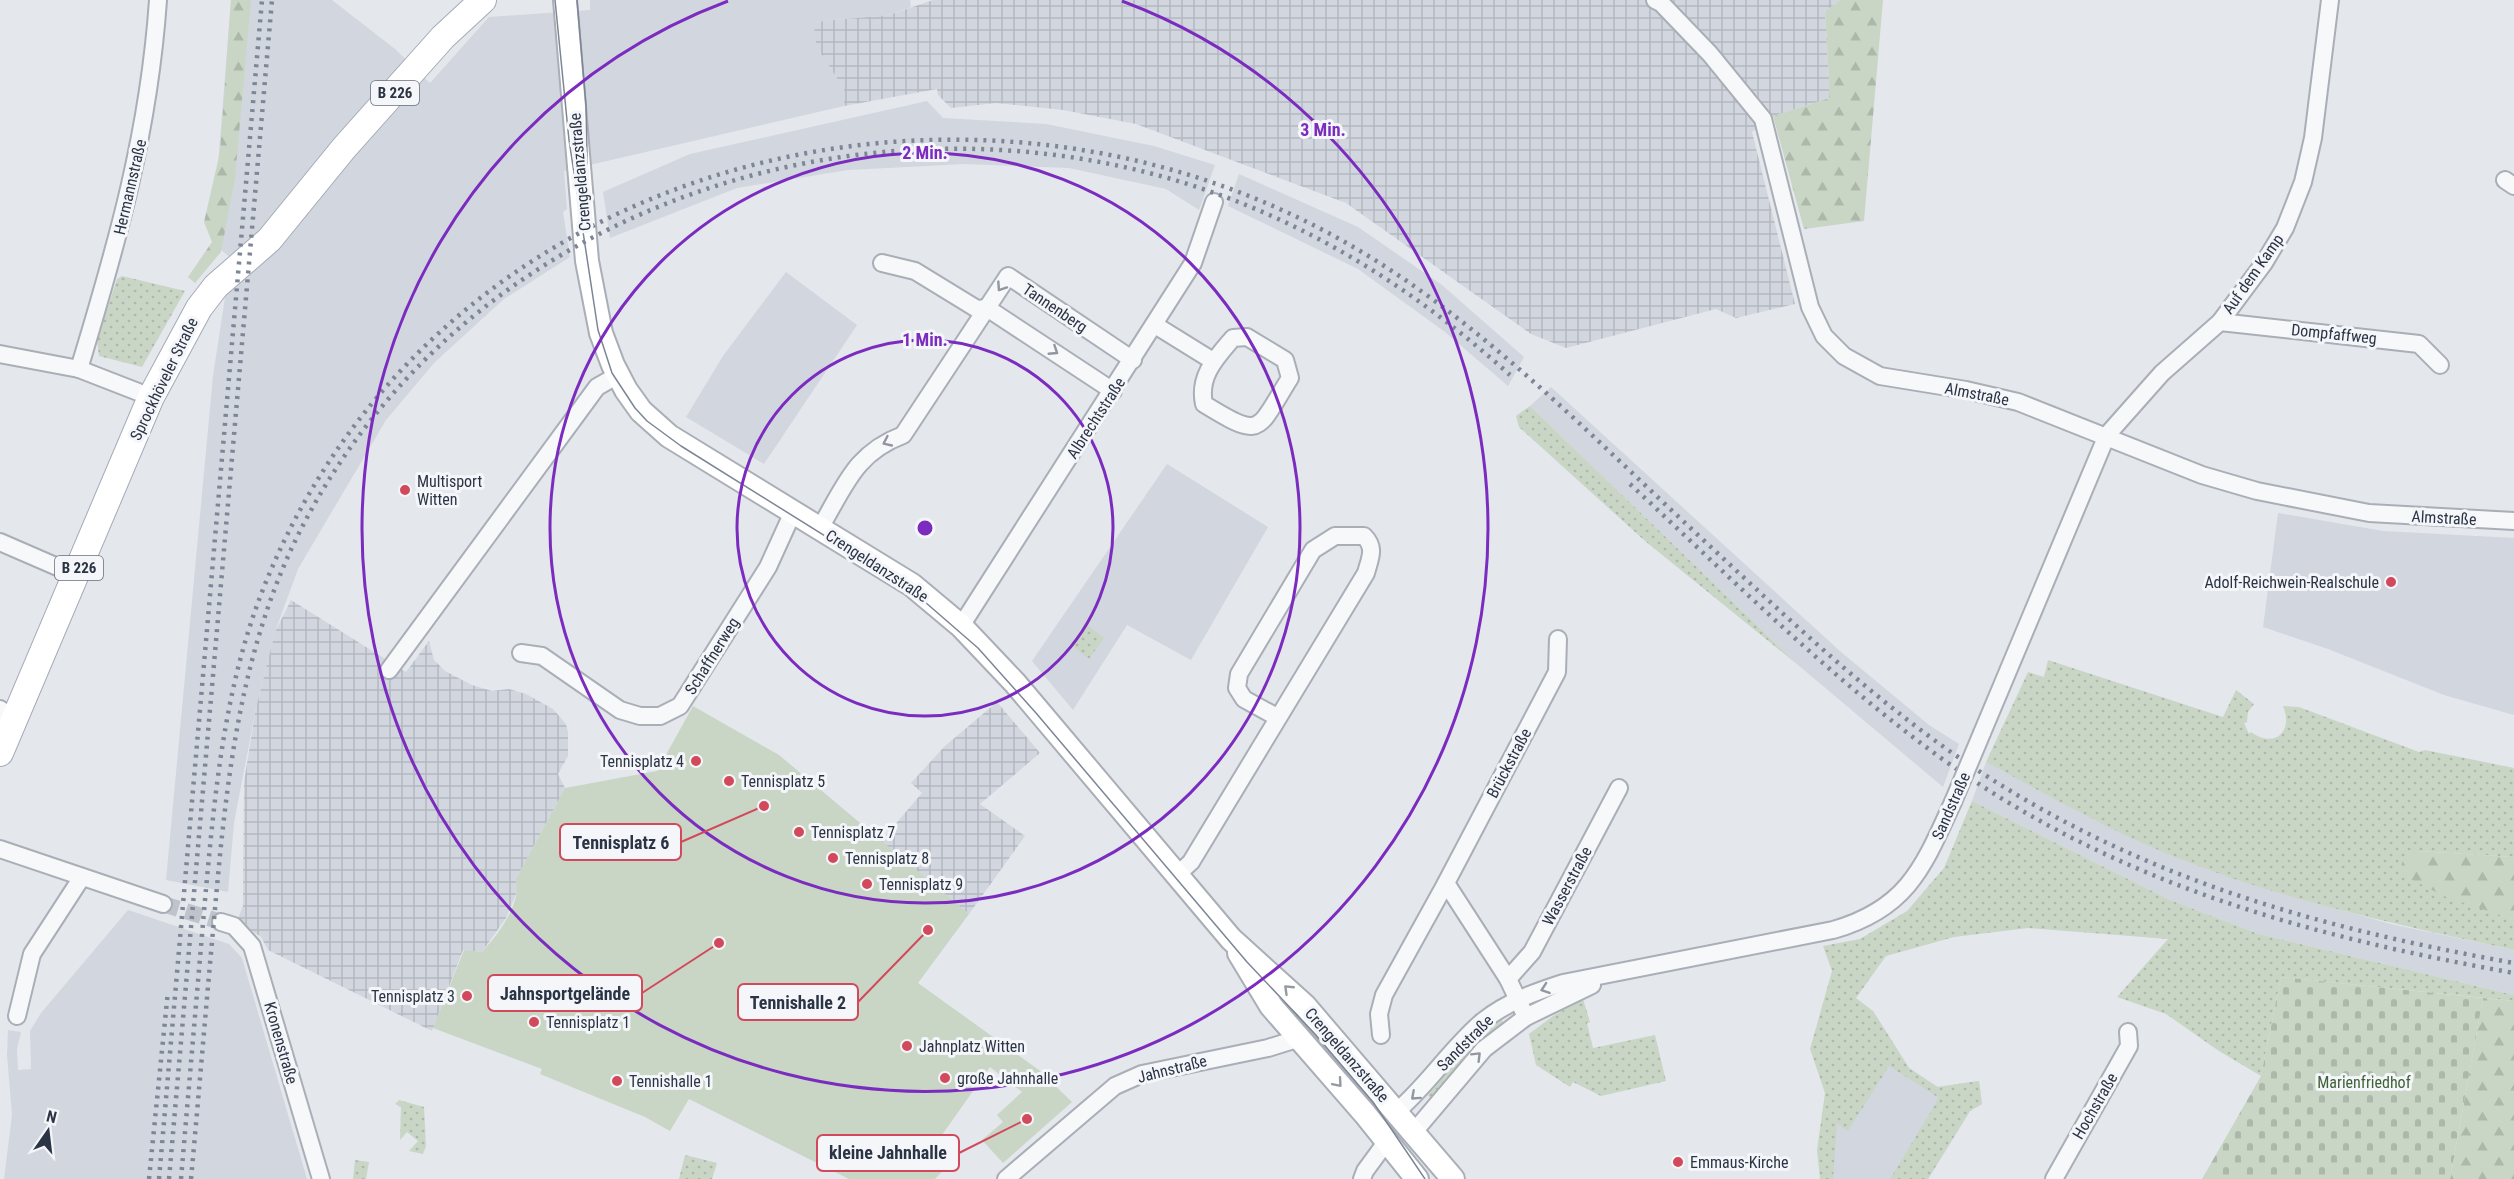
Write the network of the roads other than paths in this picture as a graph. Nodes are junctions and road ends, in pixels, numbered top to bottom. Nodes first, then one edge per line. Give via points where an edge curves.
1 (158, 0) edge
2 (465, 0) edge
3 (483, 0) edge
4 (565, 0) edge
5 (1655, 0) edge
6 (2330, 0) edge
7 (443, 37) junction
8 (1214, 202) dead end
9 (882, 263) dead end
10 (987, 308) junction
11 (2220, 322) junction
12 (1155, 325) junction
13 (0, 354) edge
14 (1133, 360) junction
15 (1213, 361) junction
16 (2440, 366) dead end
17 (79, 369) junction
18 (618, 375) junction
19 (1113, 391) junction
20 (151, 397) junction
21 (2107, 435) junction
22 (793, 512) junction
23 (2514, 521) edge
24 (820, 528) junction
25 (0, 542) edge
26 (76, 575) junction
27 (961, 626) junction
28 (1558, 639) dead end
29 (521, 653) dead end
30 (389, 670) dead end
31 (7, 715) edge
32 (1277, 717) junction
33 (0, 753) edge
34 (1619, 788) dead end
35 (0, 849) edge
36 (1177, 875) junction
37 (82, 878) junction
38 (1446, 883) junction
39 (163, 904) tunnel mouth
40 (221, 922) tunnel mouth
41 (1231, 939) junction
42 (1615, 975) junction
43 (1508, 978) junction
44 (1518, 1000) junction
45 (17, 1016) dead end
46 (1526, 1017) junction
47 (1326, 1030) junction
48 (2128, 1032) dead end
49 (1381, 1035) dead end
50 (1300, 1038) junction
51 (1396, 1112) junction
52 (1413, 1133) junction
53 (1387, 1141) junction
54 (321, 1179) edge
55 (1006, 1179) edge
56 (1362, 1179) edge
57 (1417, 1179) edge
58 (1453, 1179) edge
59 (2054, 1179) edge

1 - 17 street, Hermannstraße via 147,108 136,169
2 - 7 main road, Sprockhöveler Straße
3 - 7 main road, Sprockhöveler Straße / B 226
4 - 18 main road, Crengeldanzstraße via 587,261 601,333
5 - 21 street, Almstraße via 1710,54 1763,119 1810,307 1824,336 1837,349 1880,376 2019,402
6 - 11 street, Auf dem Kamp via 2317,118 2303,182 2275,246
7 - 20 main road, Sprockhöveler Straße / B 226 via 344,148 277,231 216,286 199,308
8 - 12 street, Albrechtstraße via 1193,263
9 - 10 street via 915,271 977,309
14 -> 10 street, Tannenberg via 1008,276
10 -> 19 street
10 -> 24 street, Tannenberg via 903,435 882,443 861,460
11 - 16 street, Dompfaffweg via 2420,344
11 - 21 street, Auf dem Kamp via 2162,373
12 - 14 street, Albrechtstraße
12 - 15 street
13 - 17 street
14 - 19 street, Albrechtstraße
15 - 15 street via 1201,389 1204,404 1237,424 1250,428 1261,424 1290,378 1286,360 1247,336 1233,338
17 - 20 street
18 - 22 main road, Crengeldanzstraße via 641,411 669,436
18 - 30 street via 597,387
19 - 27 street, Albrechtstraße
20 - 26 main road, Sprockhöveler Straße / B 226
21 - 23 street, Almstraße via 2202,475 2306,502 2369,513
21 - 42 street, Sandstraße, bridge via 1953,802 1918,875 1902,895 1865,920 1833,930
22 - 24 main road, Crengeldanzstraße
22 - 29 street, Schaffnerweg via 768,567 680,706 660,716 620,710 542,656
24 - 27 main road, Crengeldanzstraße via 912,585
25 - 26 street
26 - 31 main road, Sprockhöveler Straße / B 226
27 - 36 main road, Crengeldanzstraße via 1015,683
28 - 38 street, Brückstraße via 1557,672
31 - 33 main road, Sprockhöveler Straße / B 226
32 - 32 street via 1366,573 1372,551 1371,542 1364,536 1335,536 1313,550 1239,674 1237,688 1244,699
32 - 36 street via 1191,862
34 - 43 street, Wasserstraße via 1532,952
35 - 37 street
36 - 41 main road, Crengeldanzstraße
37 - 39 street
37 - 45 street via 32,954
38 - 43 street
38 - 49 street, Brückstraße via 1384,995 1379,1014
40 - 54 street, Kronenstraße via 234,926 252,946
47 -> 41 main road, Crengeldanzstraße via 1288,988
41 - 50 main road, Crengeldanzstraße via 1271,1006
42 -> 44 street, Sandstraße via 1563,983
42 - 46 street, Sandstraße
43 - 44 street
44 - 46 street
44 -> 51 street, Sandstraße via 1477,1028 1421,1091
52 -> 46 street, Sandstraße via 1478,1055
47 - 50 main road
47 - 51 main road, Crengeldanzstraße
48 - 59 street, Hochstraße via 2129,1046
50 -> 53 main road, Crengeldanzstraße
50 - 55 street, Jahnstraße via 1142,1074 1115,1086
51 - 52 main road, Crengeldanzstraße
51 - 53 main road
52 - 53 main road
52 - 58 main road, Crengeldanzstraße
53 - 56 street
53 - 57 main road, Crengeldanzstraße

